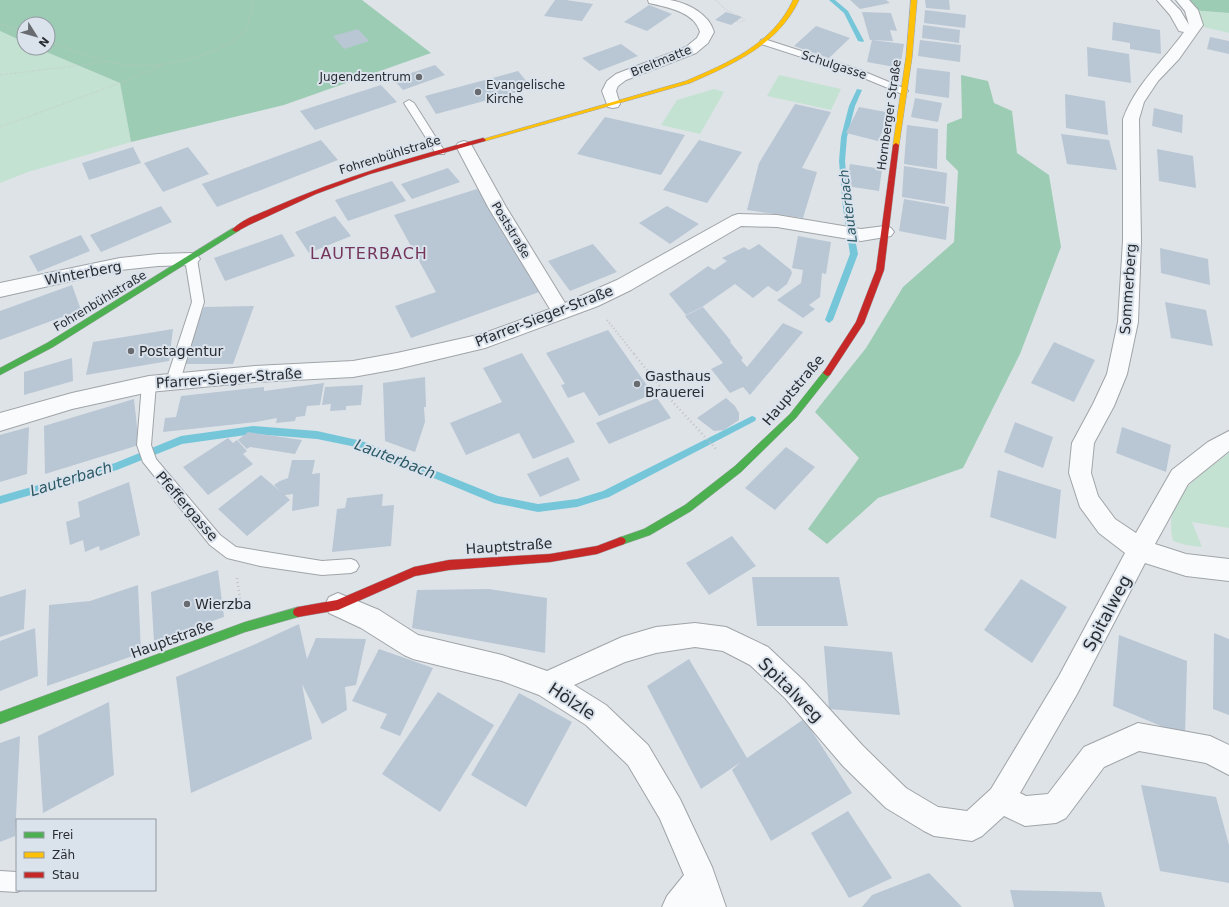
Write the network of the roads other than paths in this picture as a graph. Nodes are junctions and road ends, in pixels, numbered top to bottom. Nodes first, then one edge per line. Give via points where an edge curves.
1 (654, 0) edge
2 (796, 0) edge
3 (914, 0) edge
4 (1164, 0) edge
5 (1182, 0) edge
6 (1188, 35) junction
7 (764, 42) junction
8 (903, 90) junction
9 (408, 103) dead end
10 (613, 104) junction
11 (464, 146) junction
12 (440, 152) junction
13 (885, 232) junction
14 (191, 259) junction
15 (0, 290) edge
16 (561, 312) junction
17 (0, 372) edge
18 (173, 381) junction
19 (148, 384) junction
20 (0, 422) edge
21 (1229, 440) edge
22 (1140, 550) junction
23 (351, 566) dead end
24 (1229, 570) edge
25 (338, 605) junction
26 (547, 684) junction
27 (0, 718) edge
28 (1229, 761) edge
29 (1001, 799) junction
30 (701, 878) junction
31 (0, 881) edge
32 (16, 882) edge
33 (678, 907) edge
34 (710, 907) edge

1 - 10 street, Breitmatte via 693,14 707,26 706,39 691,50 621,77 612,84 609,91
2 - 7 street, Fohrenbühlstraße via 788,16
3 - 8 street, Hornberger Straße
4 - 6 street
5 - 6 street, Sommerberg via 1191,10 1196,25
6 - 22 street, Sommerberg via 1137,102 1131,119 1132,242 1128,322 1117,374 1083,443 1080,473 1088,500 1107,526
7 - 8 lane, Schulgasse
7 - 10 street, Fohrenbühlstraße via 748,53 688,82
8 - 13 street, Hornberger Straße
9 - 12 lane
10 - 11 street, Fohrenbühlstraße
11 - 12 street, Fohrenbühlstraße
11 - 16 street, Poststraße via 497,207
12 - 14 street, Fohrenbühlstraße via 368,173 302,197 246,223
13 - 16 street, Pfarrer-Sieger-Straße via 861,235 776,221 738,220 624,285 592,301
13 - 25 street, Hauptstraße via 880,270 860,323 836,361 793,416 738,469 688,508 647,532 597,550 550,558 449,565 414,572
14 - 15 street, Winterberg via 120,264
14 - 17 street, Fohrenbühlstraße via 50,345
14 - 18 lane via 198,302
16 - 18 street, Pfarrer-Sieger-Straße via 485,341 383,364 338,370
18 - 19 street, Pfarrer-Sieger-Straße
19 - 20 street, Pfarrer-Sieger-Straße via 72,401
19 - 23 lane, Pfeffergasse via 144,445 150,462 215,540 232,553 260,559 322,568
21 - 22 street, Spitalweg via 1180,476
22 - 24 street, Sommerberg via 1186,565
22 - 29 street, Spitalweg via 1068,685
25 - 26 street, Hölzle via 370,619 413,646 502,668
25 - 27 street, Hauptstraße via 301,610 246,627
26 - 29 street, Spitalweg via 622,650 656,640 695,635 726,639 759,656 794,689 853,756 896,798 934,821 972,826
26 - 30 street, Hölzle via 596,715 638,755 670,809
28 - 29 street via 1210,750 1138,737 1094,757 1056,808 1025,811
30 - 33 street
30 - 34 street, Hölzle
31 - 32 lane

